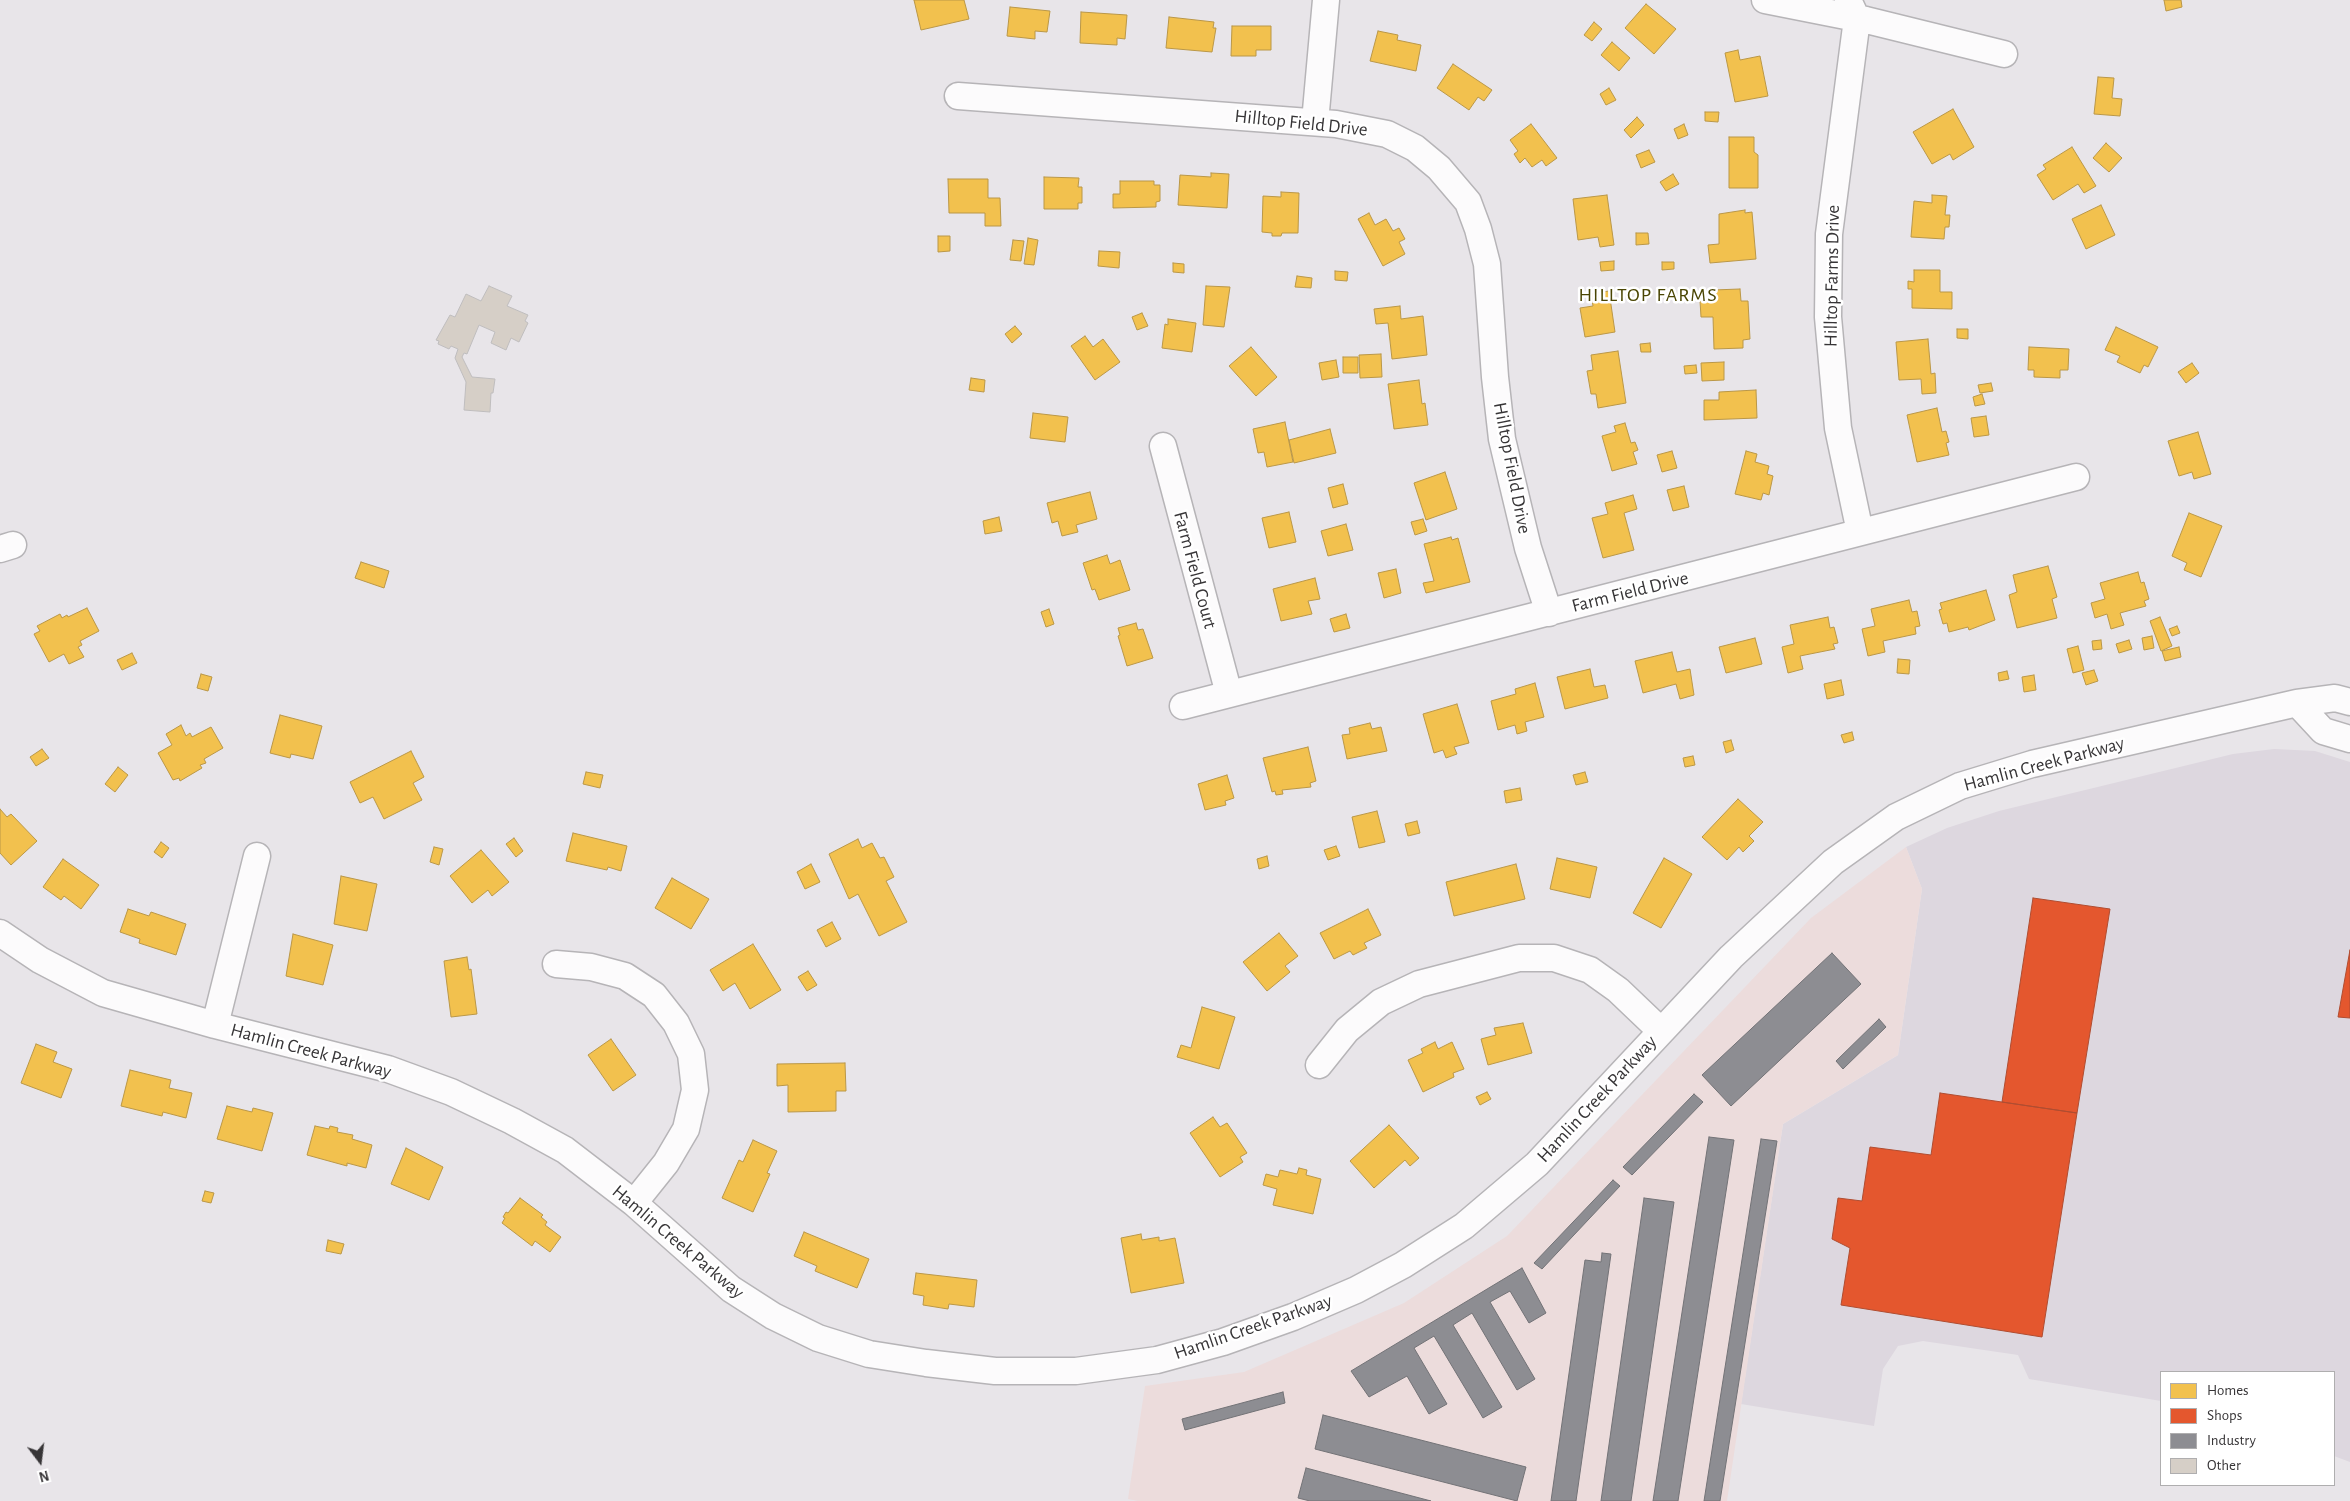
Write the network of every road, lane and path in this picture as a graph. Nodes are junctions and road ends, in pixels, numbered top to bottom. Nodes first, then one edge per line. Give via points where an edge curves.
1 (1326, 0) edge
2 (1765, 0) edge
3 (1860, 6) edge
4 (2004, 54) dead end
5 (958, 96) dead end
6 (1316, 122) junction
7 (1162, 446) dead end
8 (2076, 477) dead end
9 (1860, 532) junction
10 (1549, 613) junction
11 (1228, 694) junction
12 (2350, 702) edge
13 (2297, 703) junction
14 (1183, 706) dead end
15 (2350, 739) edge
16 (256, 856) dead end
17 (0, 933) edge
18 (556, 964) dead end
19 (215, 1025) junction
20 (1661, 1031) junction
21 (1319, 1064) dead end
22 (634, 1203) junction

1 - 6 street
2 - 3 street
3 - 4 street
3 - 9 street, Hilltop Farms Drive via 1829,234 1828,317 1838,428
5 - 6 street, Hilltop Field Drive
6 - 10 street, Hilltop Field Drive via 1387,134 1415,148 1439,168 1468,202 1487,264 1502,439 1528,548
7 - 11 street, Farm Field Court
8 - 9 street, Farm Field Drive
9 - 10 street, Farm Field Drive
10 - 11 street, Farm Field Drive
11 - 14 street, Farm Field Drive
12 - 13 street, Hamlin Creek Parkway via 2335,698
13 - 15 street via 2323,731
13 - 20 street, Hamlin Creek Parkway via 2032,764 1960,786 1896,817 1833,862 1730,957
16 - 19 street
17 - 19 street, Hamlin Creek Parkway via 40,960 103,993
18 - 22 street via 591,967 625,976 654,994 676,1023 691,1054 695,1090 686,1129 666,1163
19 - 22 street, Hamlin Creek Parkway via 388,1069 452,1092 565,1150
20 - 21 street via 1618,990 1590,970 1554,958 1519,958 1419,984 1381,1002 1347,1030
20 - 22 street, Hamlin Creek Parkway via 1537,1164 1464,1226 1356,1290 1223,1342 1157,1360 1076,1371 995,1371 861,1351 818,1338 773,1316 730,1289

